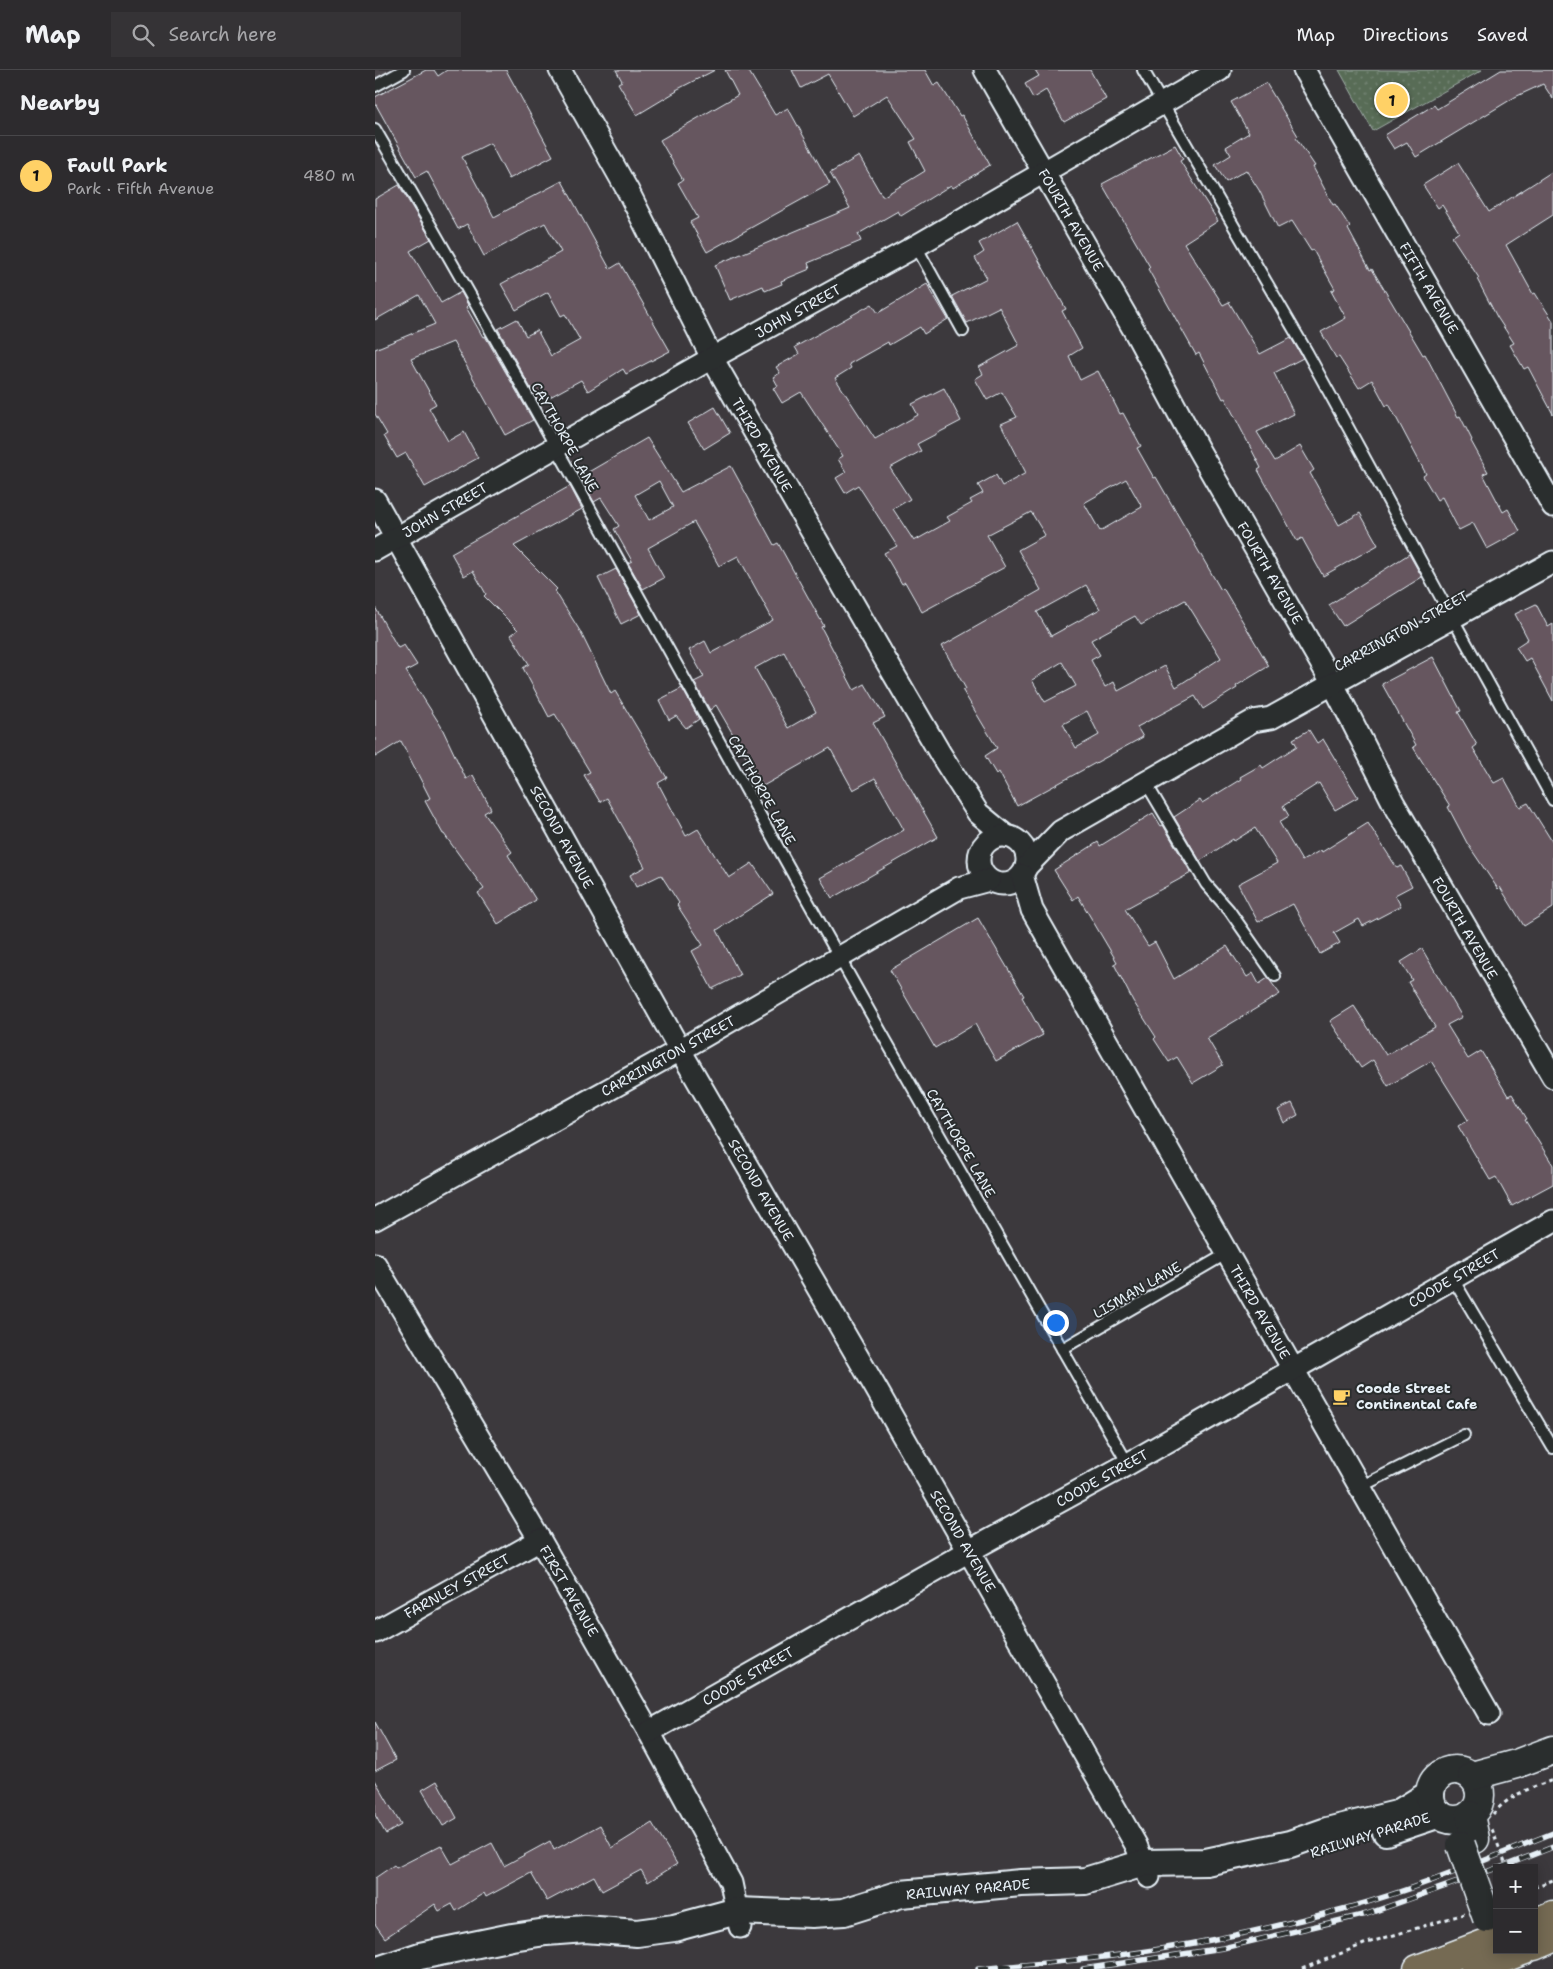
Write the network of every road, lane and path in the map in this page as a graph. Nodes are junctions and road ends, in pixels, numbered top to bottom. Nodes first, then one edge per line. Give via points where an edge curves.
1 (404, 70) edge
2 (560, 70) edge
3 (985, 70) edge
4 (1143, 70) edge
5 (1220, 70) edge
6 (1304, 70) edge
7 (375, 86) edge
8 (1163, 103) junction
9 (375, 129) edge
10 (1043, 173) junction
11 (916, 246) junction
12 (963, 331) dead end
13 (712, 358) junction
14 (555, 448) junction
15 (375, 500) edge
16 (1553, 506) edge
17 (396, 538) junction
18 (1553, 545) edge
19 (375, 550) edge
20 (1553, 562) edge
21 (1449, 613) junction
22 (1330, 677) junction
23 (1145, 782) junction
24 (1553, 800) edge
25 (978, 813) junction
26 (1061, 831) junction
27 (1010, 837) junction
28 (982, 852) junction
29 (1011, 877) junction
30 (959, 888) junction
31 (839, 957) junction
32 (1275, 976) dead end
33 (680, 1050) junction
34 (1553, 1077) edge
35 (375, 1219) edge
36 (1553, 1221) edge
37 (1226, 1254) junction
38 (375, 1264) edge
39 (1453, 1278) junction
40 (1062, 1349) junction
41 (1294, 1370) junction
42 (1464, 1435) dead end
43 (1553, 1448) edge
44 (1128, 1464) junction
45 (1360, 1487) junction
46 (540, 1540) junction
47 (969, 1551) junction
48 (375, 1632) edge
49 (1489, 1714) dead end
50 (649, 1732) junction
51 (1553, 1750) edge
52 (1553, 1768) edge
53 (1553, 1780) edge
54 (1468, 1815) junction
55 (1504, 1864) edge
56 (1147, 1870) junction
57 (1553, 1880) edge
58 (1493, 1882) edge
59 (1538, 1886) edge
60 (1495, 1909) edge
61 (1553, 1915) edge
62 (739, 1919) junction
63 (1538, 1921) edge
64 (1553, 1938) edge
65 (1538, 1939) edge
66 (1493, 1942) edge
67 (1493, 1945) edge
68 (1493, 1952) edge
69 (381, 1969) edge
70 (443, 1969) edge
71 (1302, 1969) edge
72 (1418, 1969) edge
73 (1475, 1969) edge

1 - 7 lane
2 - 13 street, THIRD AVENUE via 628,191
3 - 10 street, FOURTH AVENUE
4 - 8 lane
5 - 8 street, JOHN STREET
6 - 16 street, FIFTH AVENUE
8 - 10 street, JOHN STREET
8 - 21 lane via 1307,352
9 - 14 lane, CAYTHORPE LANE
10 - 11 street, JOHN STREET
10 - 22 street, FOURTH AVENUE
11 - 12 lane
11 - 13 street, JOHN STREET
13 - 14 street, JOHN STREET
13 - 25 street, THIRD AVENUE via 941,756
14 - 17 street, JOHN STREET
14 - 31 lane, CAYTHORPE LANE
15 - 17 street, SECOND AVENUE
17 - 19 street, JOHN STREET
17 - 33 street, SECOND AVENUE
18 - 21 street, CARRINGTON STREET
20 - 21 street, CARRINGTON STREET
21 - 22 street, CARRINGTON STREET
21 - 24 lane
22 - 23 street, CARRINGTON STREET via 1263,708 1253,722
22 - 34 street, FOURTH AVENUE via 1393,802
23 - 26 street, CARRINGTON STREET
23 - 32 lane via 1206,884 1229,910
25 - 27 street, THIRD AVENUE
25 - 28 street, THIRD AVENUE
26 - 27 street, CARRINGTON STREET
26 - 29 street, CARRINGTON STREET
27 - 28 street via 991,840
27 - 29 street via 1024,848 1027,861
28 - 29 street via 984,874
28 - 30 street, CARRINGTON STREET
29 - 30 street, CARRINGTON STREET
29 - 37 street, THIRD AVENUE
30 - 31 street, CARRINGTON STREET
31 - 33 street, CARRINGTON STREET
31 - 40 lane, CAYTHORPE LANE
33 - 35 street, CARRINGTON STREET
33 - 47 street, SECOND AVENUE
36 - 39 street, COODE STREET
37 - 40 lane, LISMAN LANE
37 - 41 street, THIRD AVENUE
38 - 46 street, FIRST AVENUE
39 - 41 street, COODE STREET
39 - 43 lane
40 - 44 lane, CAYTHORPE LANE
41 - 44 street, COODE STREET
41 - 45 street, THIRD AVENUE
42 - 45 lane
44 - 47 street, COODE STREET
45 - 49 street, THIRD AVENUE
46 - 48 street, FARNLEY STREET
46 - 50 street, FIRST AVENUE
47 - 50 street, COODE STREET
47 - 56 street, SECOND AVENUE
50 - 62 street, FIRST AVENUE via 731,1883
51 - 54 main road, RAILWAY PARADE via 1516,1764
52 - 54 main road, RAILWAY PARADE via 1511,1779
53 - 54 path
54 - 55 path, bridge
54 - 56 street, RAILWAY PARADE via 1212,1875
54 - 58 main road
54 - 60 main road, bridge
56 - 62 street, RAILWAY PARADE via 1103,1891 905,1909 840,1928 802,1930 769,1927
57 - 59 path
61 - 63 main road
62 - 69 street, RAILWAY PARADE via 637,1933 585,1929 546,1932 420,1956
62 - 70 street, RAILWAY PARADE via 719,1931 665,1946 647,1949 590,1945 543,1948
64 - 65 main road
66 - 71 path via 1364,1944
67 - 72 main road
68 - 73 main road

